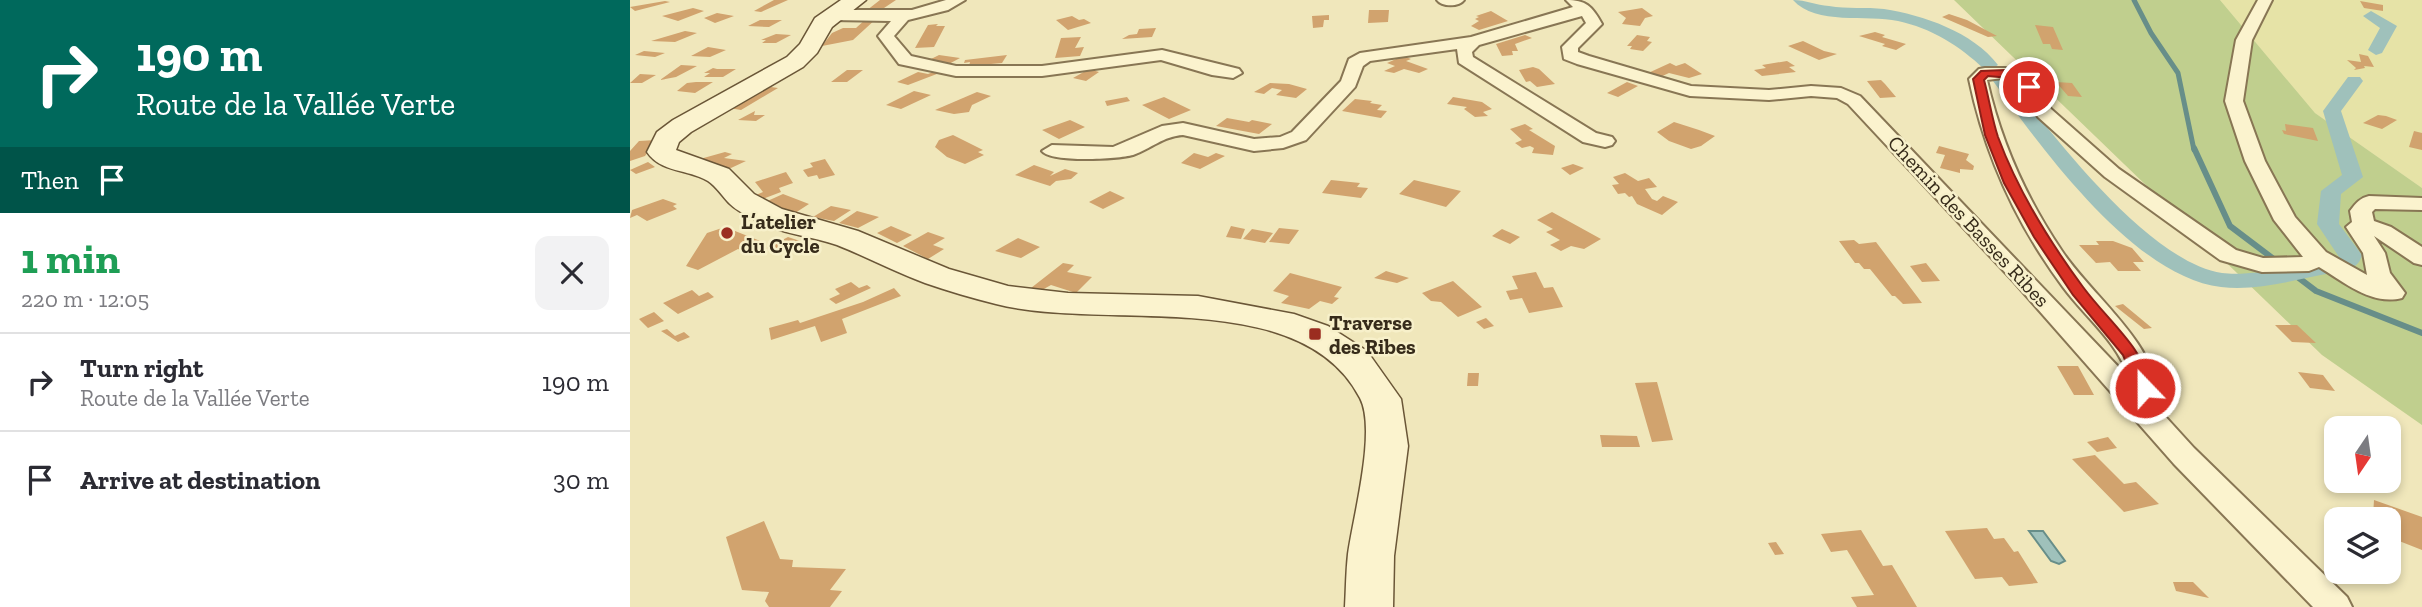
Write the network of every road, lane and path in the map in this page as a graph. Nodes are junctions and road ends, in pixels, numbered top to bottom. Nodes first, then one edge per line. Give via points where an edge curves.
1 (958, 0) edge
2 (1444, 0) edge
3 (1457, 0) edge
4 (2265, 0) edge
5 (1580, 5) edge
6 (843, 7) edge
7 (902, 17) junction
8 (1473, 42) junction
9 (1233, 73) dead end
10 (1605, 141) dead end
11 (1052, 151) dead end
12 (2422, 204) edge
13 (2364, 226) junction
14 (2422, 258) edge
15 (2314, 261) junction
16 (2136, 401) junction
17 (1369, 607) edge
18 (2335, 607) edge

1 - 7 street
2 - 3 street
4 - 15 street via 2244,40 2234,101 2255,161 2285,220
5 - 8 street via 1572,12
5 - 16 street, Chemin des Basses Ribes via 1594,24 1570,47 1570,55 1583,60 1690,91 1769,95 1811,91 1840,93 1854,100
6 - 7 street
6 - 17 main road via 823,23 804,55 682,126 667,138 661,152 719,175 755,210 847,238 937,276 1004,296 1068,304 1198,307 1294,325 1315,334 1354,360 1381,399 1387,446 1371,556
7 - 9 street via 886,36 905,60 944,69 1042,71 1162,55
8 - 10 street via 1464,51 1465,59 1590,138
8 - 11 street via 1366,57 1355,63 1349,83 1299,136 1283,142 1254,145 1183,129 1169,130 1113,153
12 - 13 street via 2369,202 2361,211
13 - 14 street via 2380,230
13 - 15 street via 2357,227 2374,253 2378,274 2393,293 2377,291
15 - 16 street via 2262,265 2228,255 2112,173 2044,113 2022,79 1985,73 1978,79 1991,135 2011,183 2041,237 2141,372 2144,396
16 - 18 street, Chemin des Basses Ribes via 2184,456

